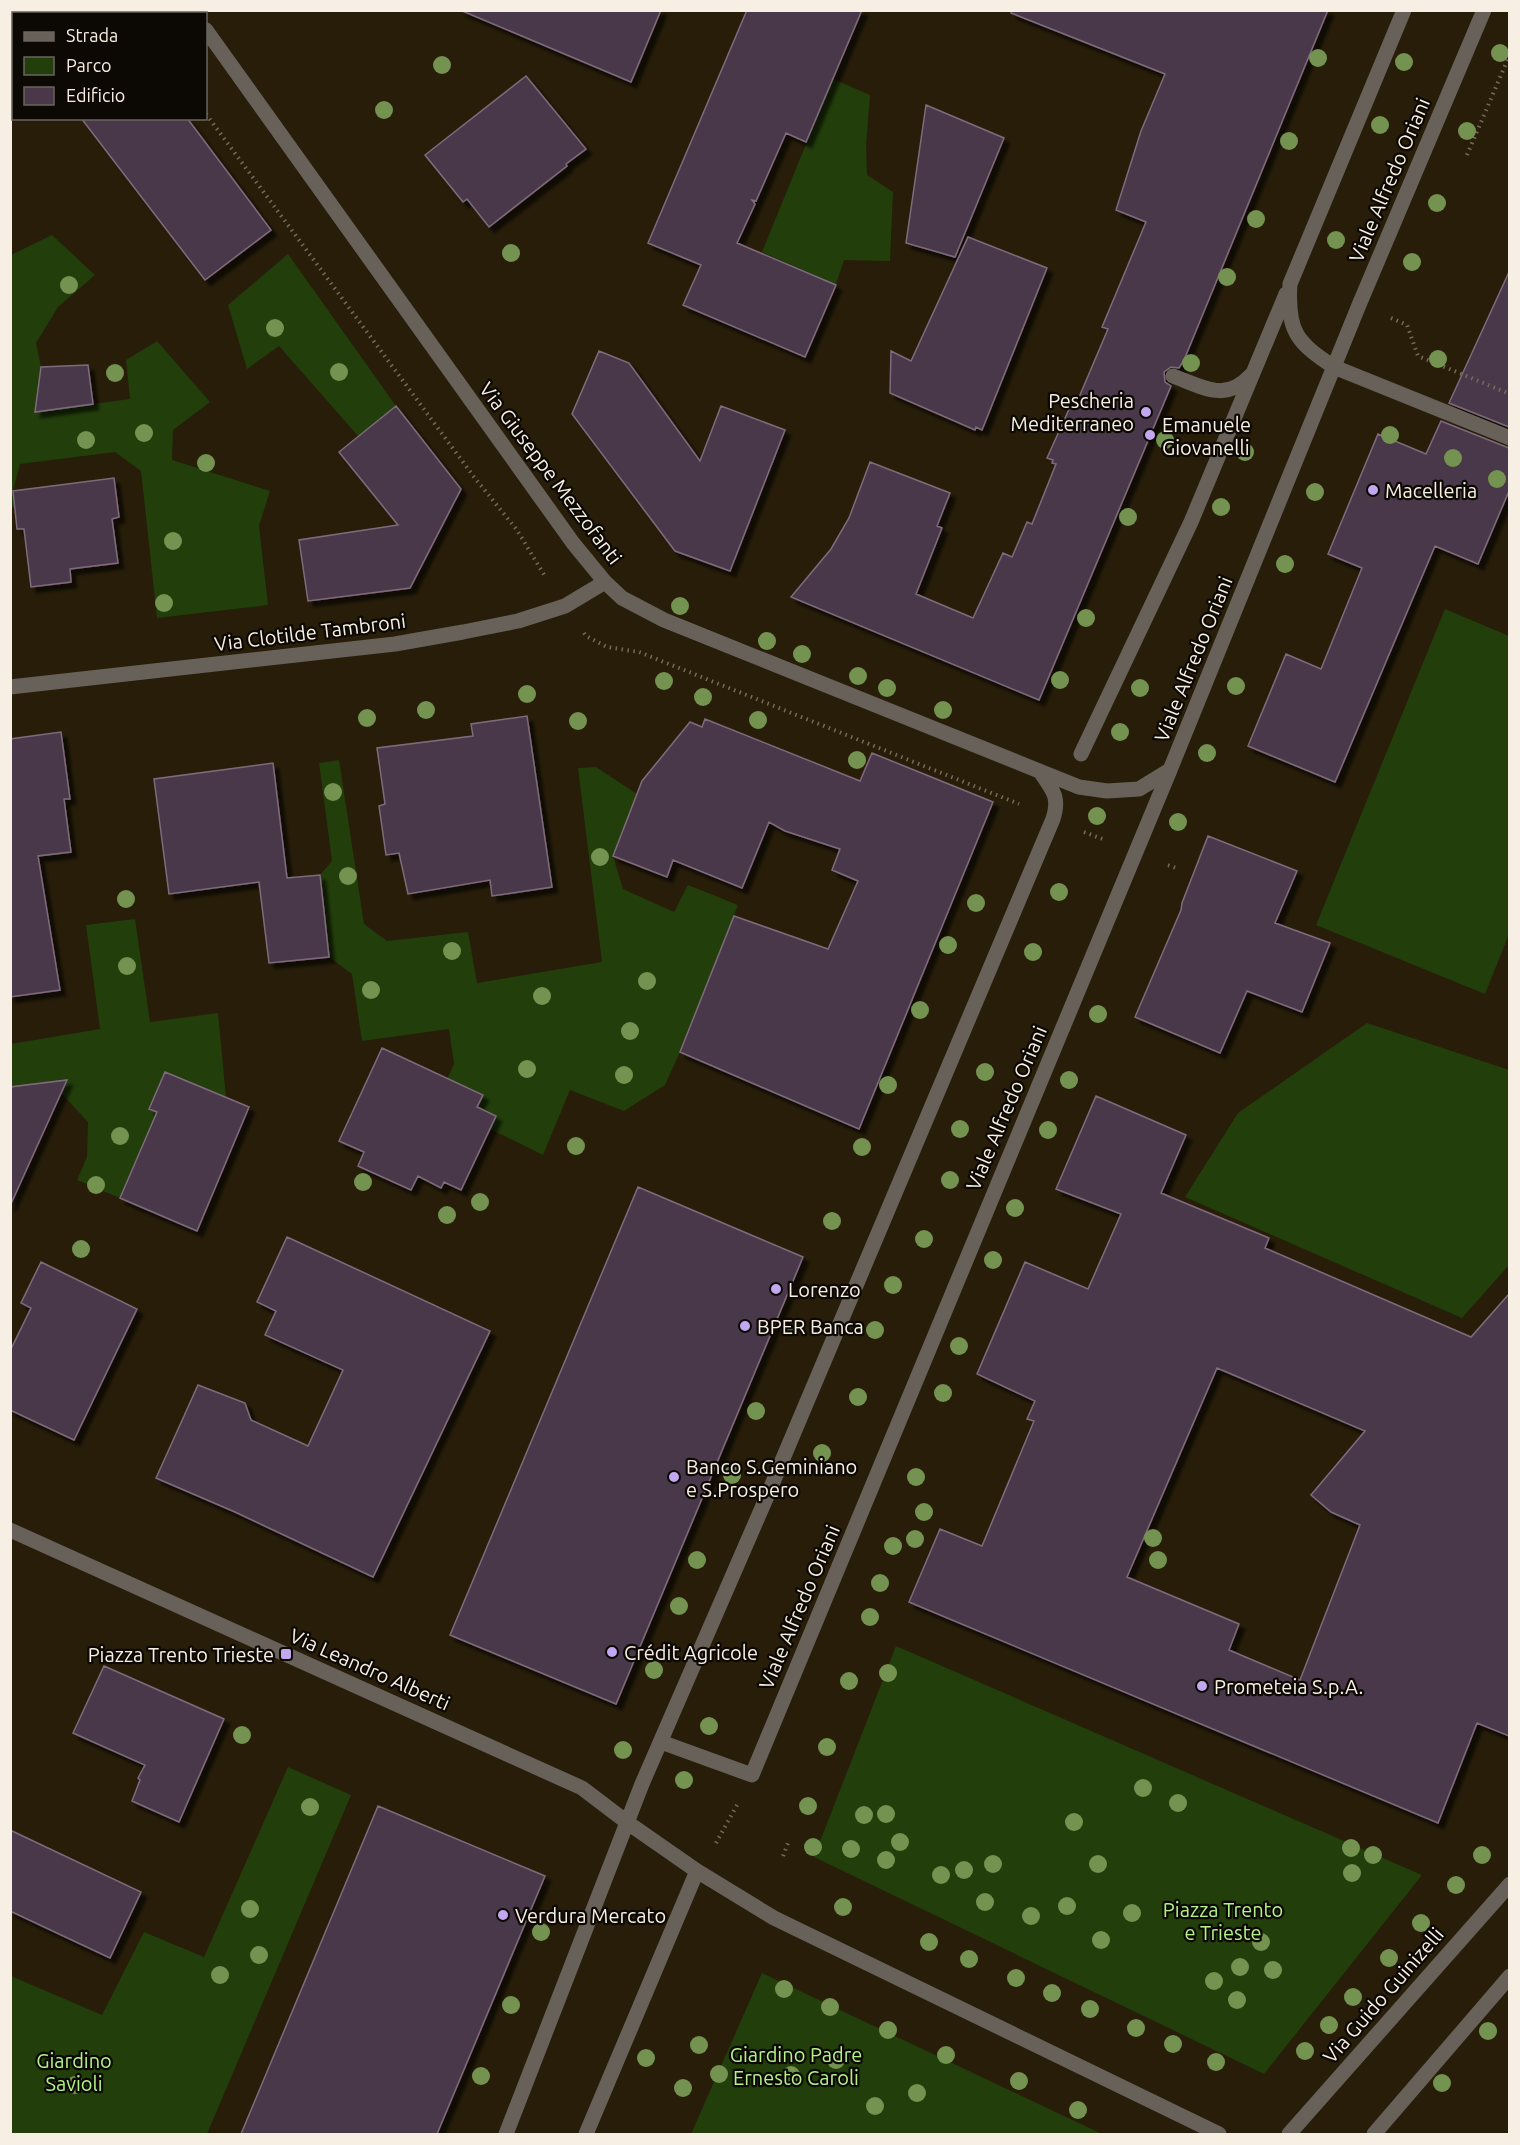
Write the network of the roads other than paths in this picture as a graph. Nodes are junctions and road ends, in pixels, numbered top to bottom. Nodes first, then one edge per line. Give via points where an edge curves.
1 (1404, 10) edge
2 (1484, 10) edge
3 (207, 31) edge
4 (1290, 284) junction
5 (1334, 367) junction
6 (1253, 373) junction
7 (1173, 376) dead end
8 (1509, 438) edge
9 (605, 582) junction
10 (10, 687) edge
11 (1081, 754) dead end
12 (1170, 770) junction
13 (1041, 773) junction
14 (10, 1530) edge
15 (661, 1742) junction
16 (628, 1824) junction
17 (697, 1871) junction
18 (1509, 1884) edge
19 (1509, 1976) edge
20 (506, 2134) edge
21 (586, 2134) edge
22 (1220, 2134) edge
23 (1289, 2134) edge
24 (1374, 2134) edge

1 - 4 street
2 - 5 street, Viale Alfredo Oriani
3 - 9 street, Via Giuseppe Mezzofanti via 560,525
4 - 5 street via 1288,310 1293,328 1313,353
4 - 6 street
5 - 8 street
5 - 12 street, Viale Alfredo Oriani
6 - 7 street via 1229,391 1210,390
6 - 11 street via 1191,522
9 - 10 street, Via Clotilde Tambroni via 565,606 463,632 394,644
9 - 13 street, Via Giuseppe Mezzofanti via 622,598 664,620
12 - 13 street, Via Giuseppe Mezzofanti via 1139,789 1107,791 1079,788
12 - 15 street, Viale Alfredo Oriani via 752,1775
13 - 15 street via 1056,795 1053,819
14 - 16 street, Via Leandro Alberti via 582,1788
15 - 16 street
16 - 17 street, Via Leandro Alberti
16 - 20 street
17 - 21 street
17 - 22 street via 774,1918
18 - 23 street, Via Guido Guinizelli
19 - 24 street

